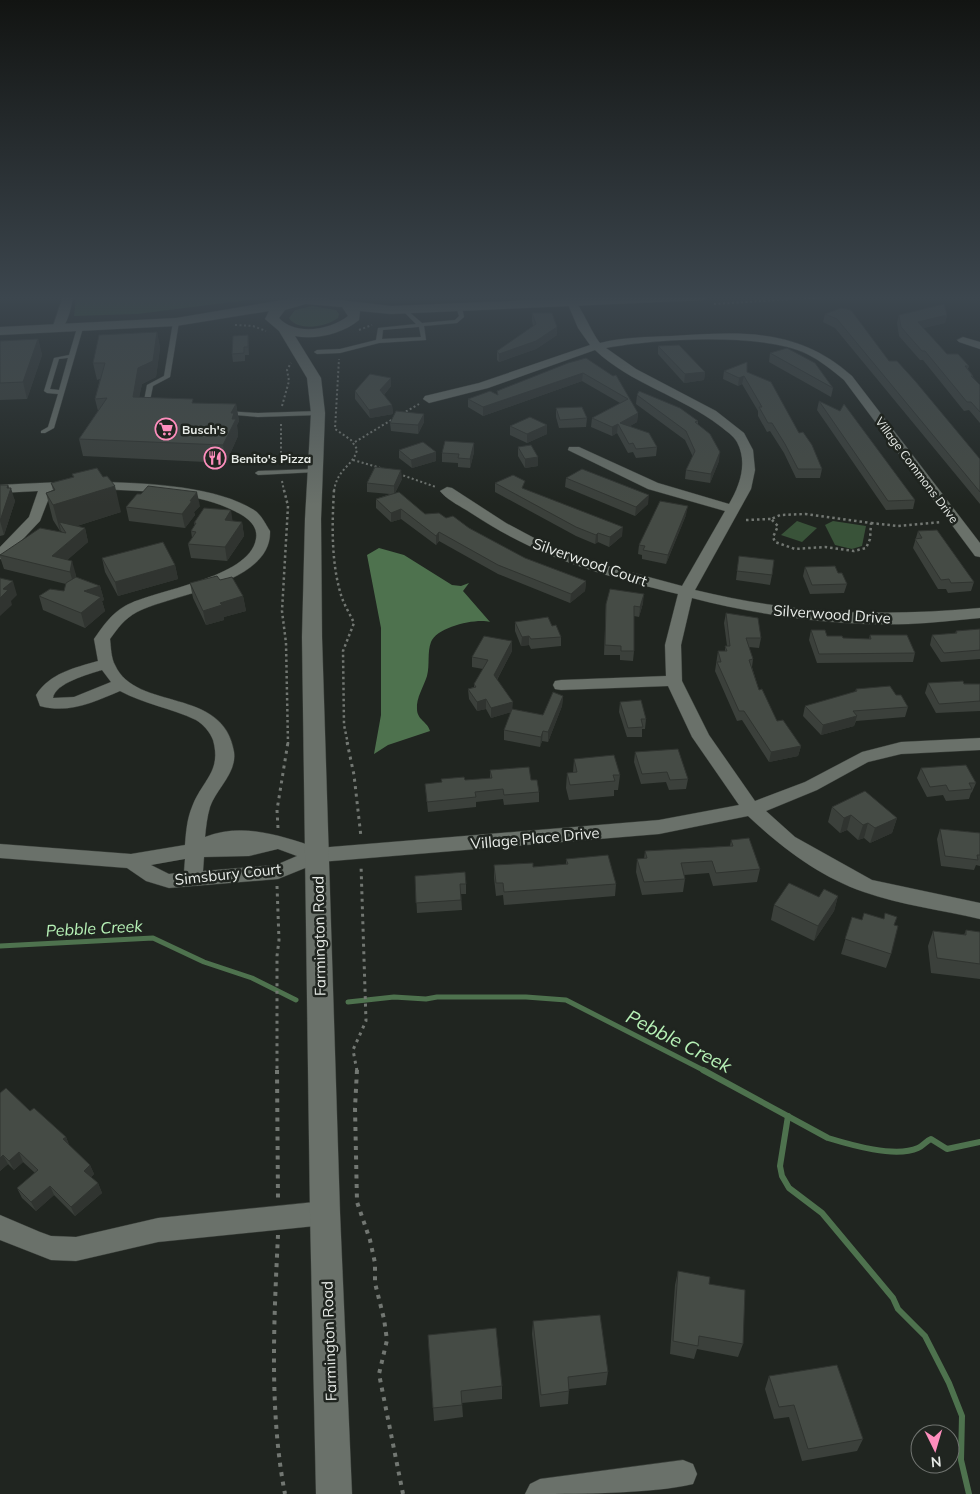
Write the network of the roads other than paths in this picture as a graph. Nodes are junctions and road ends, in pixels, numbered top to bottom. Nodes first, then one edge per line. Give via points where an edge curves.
1 (55, 366) edge
2 (69, 366) edge
3 (170, 366) edge
4 (308, 366) edge
5 (317, 366) edge
6 (536, 366) edge
7 (622, 366) edge
8 (835, 366) edge
9 (67, 373) junction
10 (52, 374) junction
11 (314, 378) junction
12 (61, 392) junction
13 (429, 399) road end
14 (153, 407) edge
15 (222, 412) edge
16 (318, 413) junction
17 (42, 432) dead end
18 (574, 450) dead end
19 (315, 470) junction
20 (258, 473) dead end
21 (47, 486) junction
22 (0, 488) edge
23 (447, 490) road end
24 (732, 509) junction
25 (980, 553) edge
26 (0, 555) edge
27 (686, 593) junction
28 (980, 613) edge
29 (104, 664) junction
30 (674, 681) junction
31 (120, 685) junction
32 (561, 685) dead end
33 (980, 744) edge
34 (752, 809) junction
35 (196, 850) junction
36 (0, 851) edge
37 (317, 855) junction
38 (131, 861) junction
39 (193, 879) junction
40 (980, 911) edge
41 (325, 1212) junction
42 (0, 1227) edge
43 (683, 1474) dead end
44 (334, 1494) edge
45 (540, 1494) edge

1 - 10 lane
2 - 9 lane
3 - 14 lane via 167,377 150,385 146,406
4 - 11 street, Farmington Road
5 - 11 street, Farmington Road
6 - 13 street, Village Commons Drive via 490,383
7 - 24 street via 712,414 740,437 750,474
8 - 25 street, Village Commons Drive via 848,378
9 - 10 lane
9 - 12 lane
10 - 12 lane via 47,391
11 - 16 street, Farmington Road
12 - 17 lane via 51,428
15 - 16 lane
16 - 19 street, Farmington Road
18 - 24 street via 653,486
19 - 20 lane
19 - 37 street, Farmington Road via 312,637
21 - 22 street
21 - 26 street via 35,518
21 - 29 street via 146,488 207,496 250,513 262,528 261,547 241,567 137,606 116,619 102,639
23 - 27 street, Silverwood Court via 484,516 536,545
24 - 27 street
27 - 28 street, Silverwood Drive via 764,609 844,618 908,619
27 - 30 street via 673,645
29 - 31 street
29 - 31 street via 60,680 44,695 46,702 70,705
30 - 32 street
30 - 34 street via 701,737
31 - 35 street via 204,716 223,740 224,765 202,806
33 - 34 street, Village Place Drive via 901,748 862,758 811,786
34 - 37 street, Village Place Drive via 659,827
34 - 40 street via 788,842 868,886
35 - 37 street, Simsbury Court via 212,852 279,842
35 - 38 street, Simsbury Court
35 - 39 street
36 - 38 street, Simsbury Court
37 - 39 street, Simsbury Court via 278,872
37 - 41 street, Farmington Road
38 - 39 street, Simsbury Court via 153,876 169,881
41 - 42 street via 158,1230 76,1249 37,1244
41 - 44 street, Farmington Road
43 - 45 street

